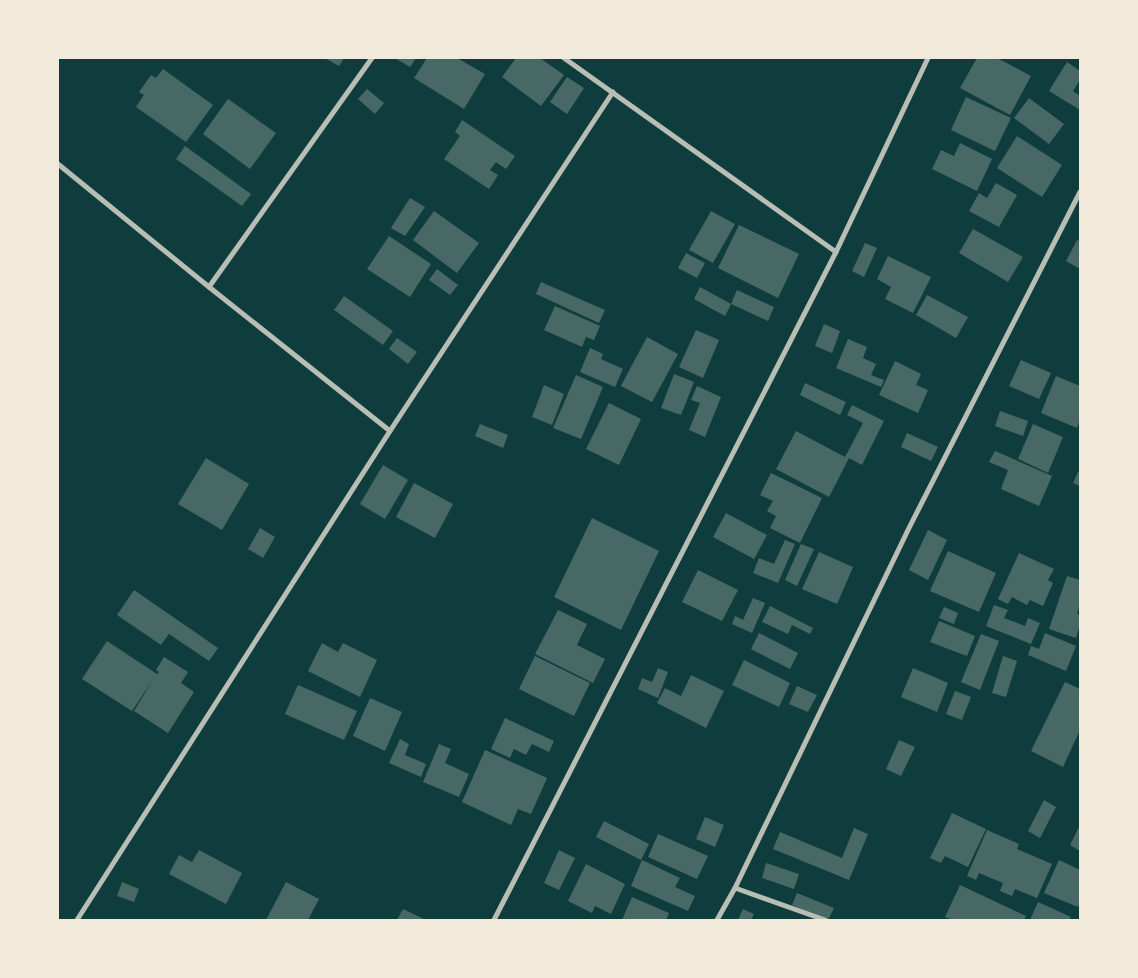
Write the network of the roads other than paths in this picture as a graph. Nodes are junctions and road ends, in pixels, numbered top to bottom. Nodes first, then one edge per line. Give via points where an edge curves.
1 (372, 58) edge
2 (564, 58) edge
3 (928, 58) edge
4 (613, 92) junction
5 (58, 164) edge
6 (1080, 192) edge
7 (836, 252) junction
8 (209, 287) junction
9 (390, 431) junction
10 (735, 888) junction
11 (77, 920) edge
12 (494, 920) edge
13 (717, 920) edge
14 (825, 920) edge

1 - 8 street
2 - 4 street
3 - 7 street
4 - 7 street
4 - 9 street
5 - 8 street
6 - 10 street via 909,528
7 - 12 street
8 - 9 street
9 - 11 street
10 - 13 street
10 - 14 street

